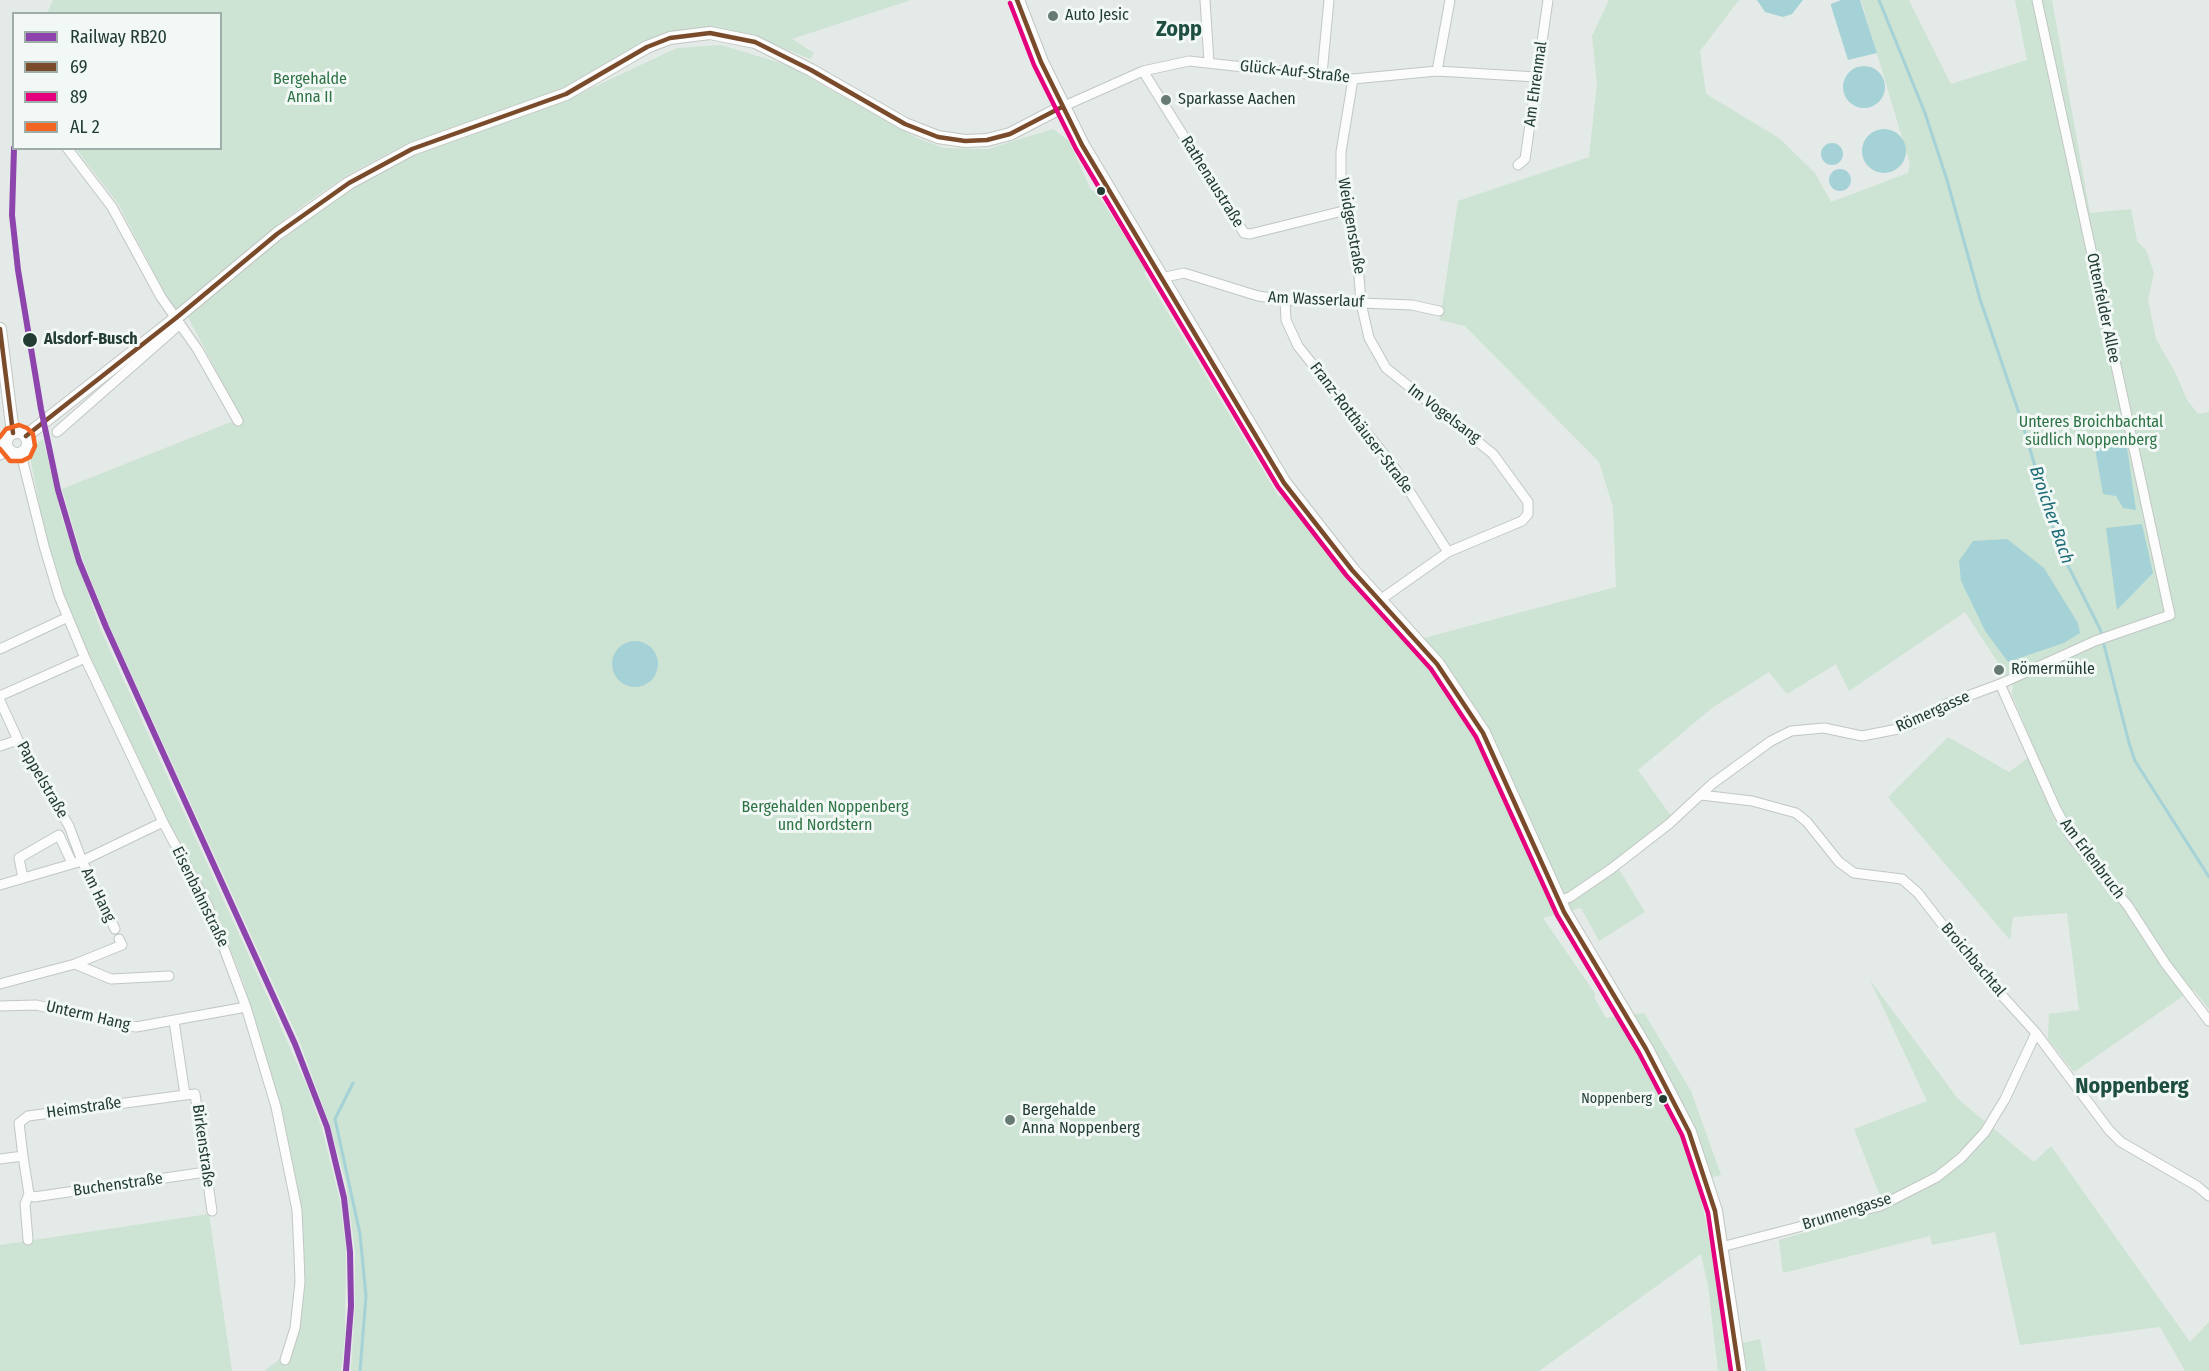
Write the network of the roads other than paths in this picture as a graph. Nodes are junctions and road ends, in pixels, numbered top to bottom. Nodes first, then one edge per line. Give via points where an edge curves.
1 (1017, 0) edge
2 (1205, 0) edge
3 (1329, 0) edge
4 (1450, 0) edge
5 (1548, 0) edge
6 (2037, 0) edge
7 (1209, 62) junction
8 (1143, 71) junction
9 (1437, 71) junction
10 (1322, 74) junction
11 (1536, 77) junction
12 (1353, 79) junction
13 (1062, 107) junction
14 (69, 150) edge
15 (1518, 165) dead end
16 (1347, 210) junction
17 (1161, 278) junction
18 (1286, 300) junction
19 (1361, 303) junction
20 (1439, 311) dead end
21 (178, 321) junction
22 (0, 329) edge
23 (238, 421) dead end
24 (57, 432) dead end
25 (19, 435) junction
26 (4, 452) edge
27 (21, 454) junction
28 (1448, 552) junction
29 (1380, 600) junction
30 (2170, 615) joint
31 (68, 617) junction
32 (0, 649) edge
33 (85, 658) junction
34 (2001, 684) junction
35 (0, 696) edge
36 (0, 701) edge
37 (18, 740) junction
38 (0, 746) edge
39 (1701, 795) junction
40 (163, 822) junction
41 (77, 862) junction
42 (23, 878) junction
43 (0, 885) edge
44 (1559, 901) junction
45 (115, 929) dead end
46 (119, 939) dead end
47 (75, 964) junction
48 (169, 976) dead end
49 (0, 984) edge
50 (0, 1006) edge
51 (246, 1007) junction
52 (174, 1021) junction
53 (2209, 1021) edge
54 (2036, 1033) junction
55 (185, 1095) junction
56 (23, 1156) junction
57 (0, 1159) edge
58 (207, 1172) junction
59 (29, 1194) junction
60 (2209, 1196) edge
61 (212, 1211) dead end
62 (28, 1240) dead end
63 (1721, 1247) junction
64 (285, 1360) dead end
65 (1739, 1371) edge

1 - 13 main road
2 - 7 street
3 - 10 street
4 - 9 street
5 - 11 street, Am Ehrenmal
6 - 30 street, Ottenfelder Allee
7 - 8 street, Glück-Auf-Straße via 1190,61
7 - 10 street, Glück-Auf-Straße
8 - 13 street, Glück-Auf-Straße
8 - 16 street, Rathenaustraße via 1244,233
9 - 11 street, Glück-Auf-Straße
9 - 12 street, Glück-Auf-Straße
10 - 12 street, Glück-Auf-Straße
11 - 15 street, Am Ehrenmal via 1525,159
12 - 16 street, Weidgenstraße via 1341,152
13 - 17 main road
13 - 21 street via 1010,134 987,140 938,138 904,124 755,42 710,33 670,38 566,94 412,149 349,183 277,234
14 - 21 street via 112,207
16 - 19 street, Weidgenstraße via 1357,250
17 - 18 street, Am Wasserlauf via 1184,273 1258,296
17 - 29 main road via 1284,483
18 - 19 street, Am Wasserlauf
18 - 28 street, Franz-Rotthäuser-Straße via 1286,320 1298,346 1394,467
19 - 20 street, Am Wasserlauf via 1412,305
19 - 28 street, Im Vogelsang via 1369,338 1386,368 1493,454 1528,502 1528,514 1522,521
21 - 23 street
21 - 24 street
21 - 25 street
22 - 25 street
25 - 26 street via 7,440
25 - 27 street via 28,446
26 - 27 street
27 - 31 street, Eisenbahnstraße via 44,546
28 - 29 street
29 - 44 main road via 1455,688 1483,733
30 - 34 street, Römergasse via 2095,641
31 - 32 street
31 - 33 street, Eisenbahnstraße
33 - 35 street
33 - 40 street, Eisenbahnstraße
34 - 39 street, Römergasse via 1941,706 1898,729 1862,736 1824,728 1791,731 1771,741
34 - 53 street, Am Erlenbruch via 2070,835 2128,906
36 - 37 street, Pappelstraße
37 - 38 street
37 - 41 street, Pappelstraße via 69,826
39 - 44 street, Römergasse via 1611,869
39 - 54 street, Broichbachtal via 1752,801 1796,813 1839,862 1854,873 1902,879
40 - 41 street
40 - 51 street, Eisenbahnstraße via 208,906
41 - 42 street
41 - 42 street via 59,835 19,858
41 - 45 street, Am Hang
42 - 43 street
44 - 63 main road via 1646,1048 1689,1132 1704,1173
46 - 47 street, Am Hang via 122,945
47 - 48 street via 111,979
47 - 49 street, Am Hang
50 - 52 street, Unterm Hang via 36,1005 136,1027
51 - 52 street, Unterm Hang
51 - 64 street, Eisenbahnstraße via 276,1107 297,1209 300,1282 295,1328
52 - 55 street, Birkenstraße
54 - 60 street, Broichbachtal via 2121,1142
54 - 63 street, Brunnengasse via 1985,1132 1937,1177 1880,1206
55 - 56 street, Heimstraße via 28,1116 19,1123
55 - 58 street, Birkenstraße via 195,1094
56 - 57 street
56 - 59 street
58 - 59 street, Buchenstraße via 34,1197
58 - 61 street, Birkenstraße
59 - 62 street via 25,1204
63 - 65 main road

